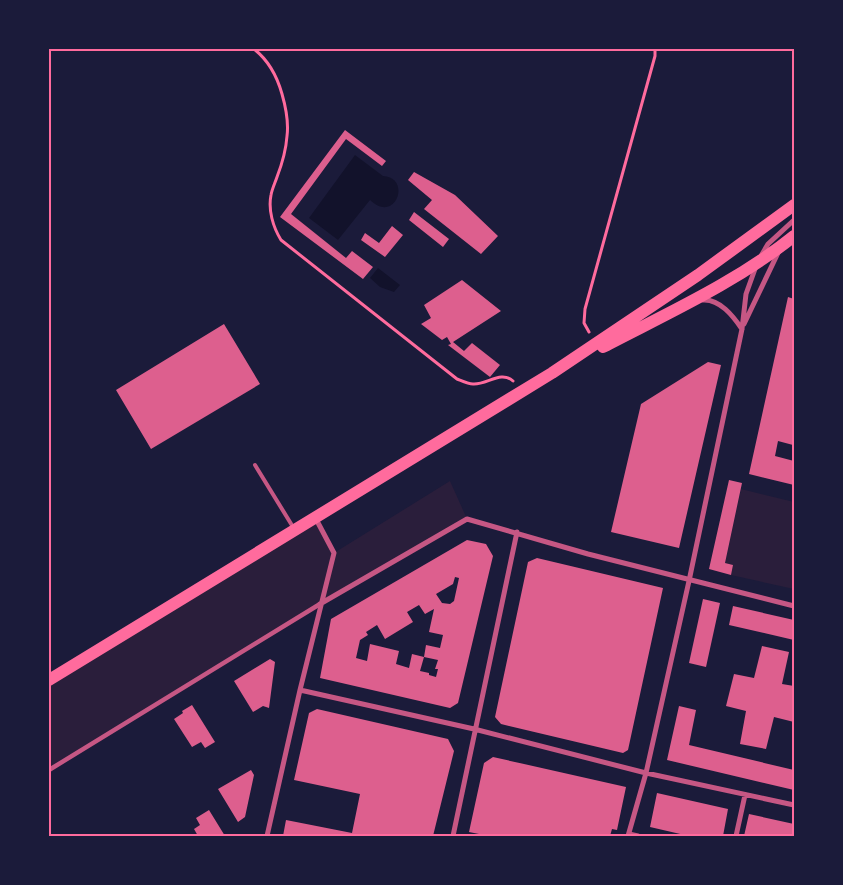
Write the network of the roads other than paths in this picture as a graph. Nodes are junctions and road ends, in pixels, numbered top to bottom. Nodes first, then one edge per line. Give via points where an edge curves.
1 (794, 205) edge
2 (794, 220) edge
3 (794, 236) edge
4 (781, 247) junction
5 (757, 264) junction
6 (692, 301) junction
7 (742, 329) junction
8 (552, 373) junction
9 (255, 465) dead end
10 (315, 517) junction
11 (294, 530) junction
12 (517, 532) junction
13 (689, 581) junction
14 (320, 604) junction
15 (794, 606) edge
16 (49, 680) edge
17 (300, 690) junction
18 (474, 729) junction
19 (49, 770) edge
20 (646, 773) junction
21 (745, 795) junction
22 (794, 805) edge
23 (629, 835) edge
24 (267, 836) edge
25 (453, 836) edge
26 (638, 836) edge
27 (736, 836) edge

1 - 8 main road via 698,275
2 - 5 street via 768,244
3 - 4 main road
4 - 5 main road
4 - 7 street
5 - 6 main road
5 - 7 street via 746,294
6 - 7 street via 707,300 718,304
6 - 8 main road
7 - 13 street
8 - 10 main road
9 - 11 lane
10 - 11 main road
10 - 14 street via 334,553
11 - 16 main road
12 - 13 street
12 - 14 street via 467,519
12 - 18 street
13 - 15 street
13 - 20 street
14 - 17 street
14 - 19 street
17 - 18 street
17 - 24 street
18 - 20 street
18 - 25 street
20 - 21 street
20 - 23 street
21 - 22 street
21 - 27 street
23 - 26 street

